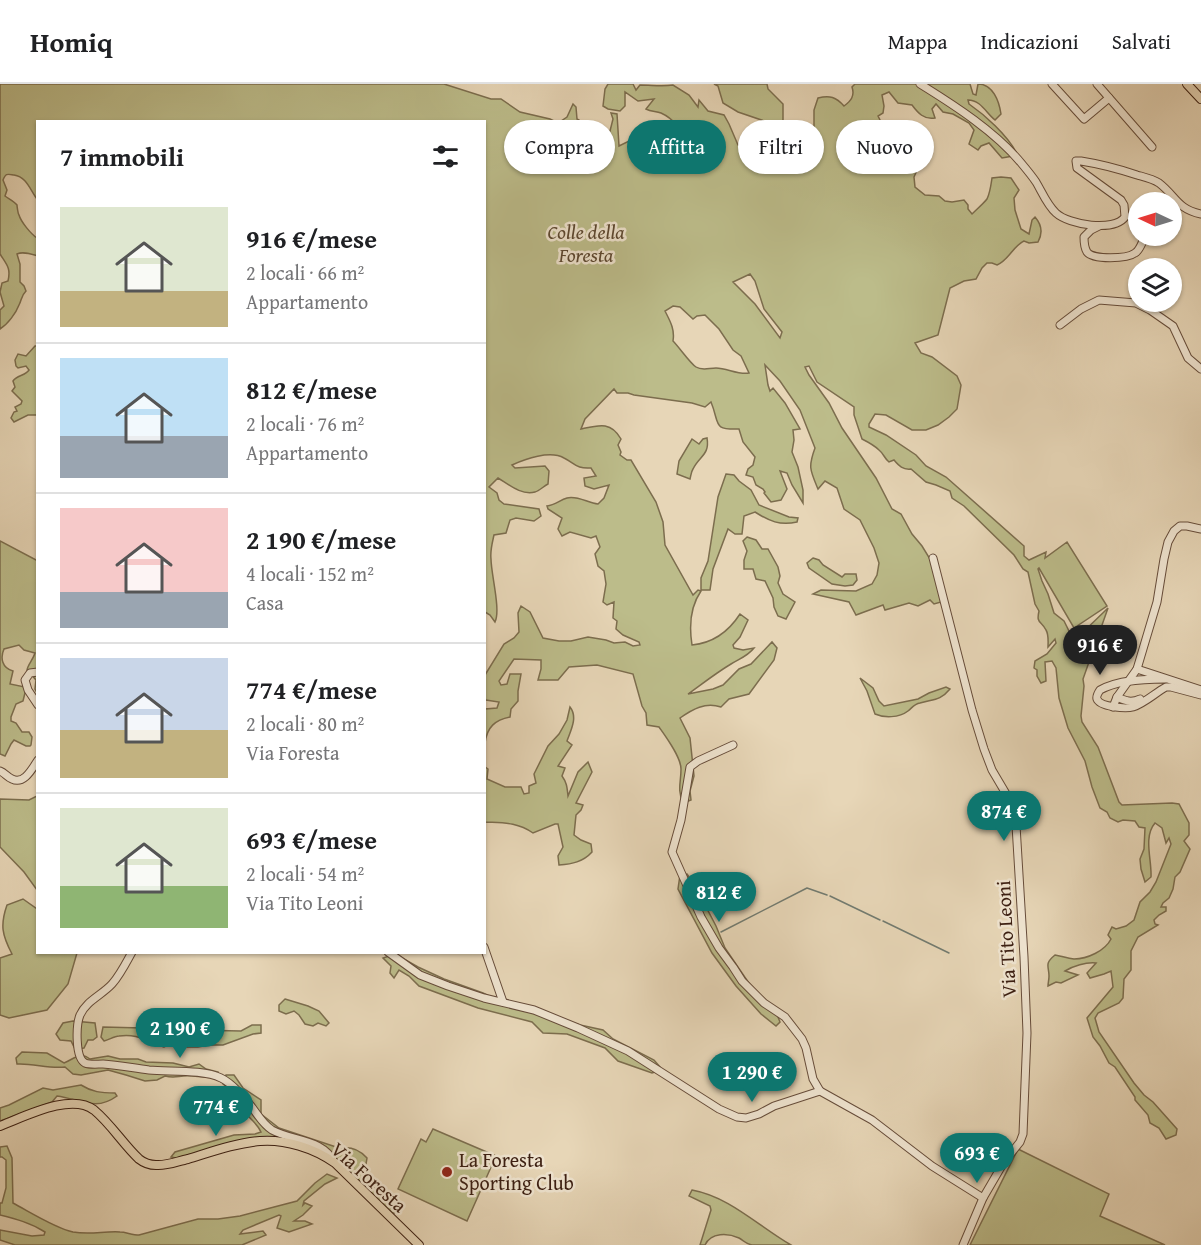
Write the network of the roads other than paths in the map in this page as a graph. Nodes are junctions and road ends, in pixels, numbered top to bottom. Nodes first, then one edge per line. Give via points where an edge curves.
1 (920, 84) edge
2 (1052, 84) edge
3 (1097, 84) edge
4 (1187, 84) edge
5 (1108, 98) junction
6 (1201, 99) edge
7 (1152, 147) dead end
8 (1201, 214) edge
9 (1099, 226) junction
10 (1140, 246) edge
11 (1060, 325) dead end
12 (1201, 369) edge
13 (1201, 529) edge
14 (933, 558) dead end
15 (1137, 669) junction
16 (36, 672) edge
17 (1164, 679) junction
18 (1127, 681) junction
19 (1180, 683) junction
20 (1201, 690) edge
21 (1201, 695) edge
22 (1117, 696) junction
23 (36, 702) edge
24 (1113, 707) junction
25 (733, 746) dead end
26 (36, 763) edge
27 (0, 771) edge
28 (486, 953) edge
29 (131, 954) edge
30 (391, 954) edge
31 (503, 1002) junction
32 (820, 1091) junction
33 (0, 1126) edge
34 (335, 1163) junction
35 (983, 1198) junction
36 (419, 1245) edge
37 (963, 1245) edge

1 - 9 street via 951,102 998,139 1025,167 1056,213 1072,221
2 - 5 street via 1084,119
3 - 5 street
4 - 6 main road
5 - 7 street
8 - 9 street via 1183,207 1151,179 1076,161 1077,168 1124,205 1122,222
9 - 10 street via 1084,237 1091,255 1130,255
11 - 12 street via 1099,300 1136,303 1173,326 1188,358
13 - 15 street via 1180,526 1168,542 1157,602
14 - 35 street, Via Tito Leoni via 984,749 1016,813 1027,1033 1023,1134
15 - 17 street
15 - 18 street
16 - 23 street via 25,680
17 - 18 street
17 - 19 street
18 - 22 street
18 - 24 street via 1100,690 1100,703
19 - 20 street
19 - 22 street via 1163,683 1133,702
21 - 24 street via 1166,687 1134,707
22 - 24 street
25 - 32 street via 690,767 672,852 726,958 742,981 785,1017 802,1040
26 - 27 street via 20,780
28 - 31 street
29 - 34 street via 115,981 81,1013 78,1047 82,1062 220,1077 266,1126 322,1148
30 - 31 street via 420,975
31 - 32 street via 534,1010 628,1051 737,1117 759,1114
32 - 35 street via 878,1124 932,1166
33 - 34 main road, Via Foresta via 54,1106 76,1103 94,1110 132,1153 149,1164 168,1164 258,1141 295,1145
34 - 36 main road, Via Foresta
35 - 37 street, Via Tito Leoni

